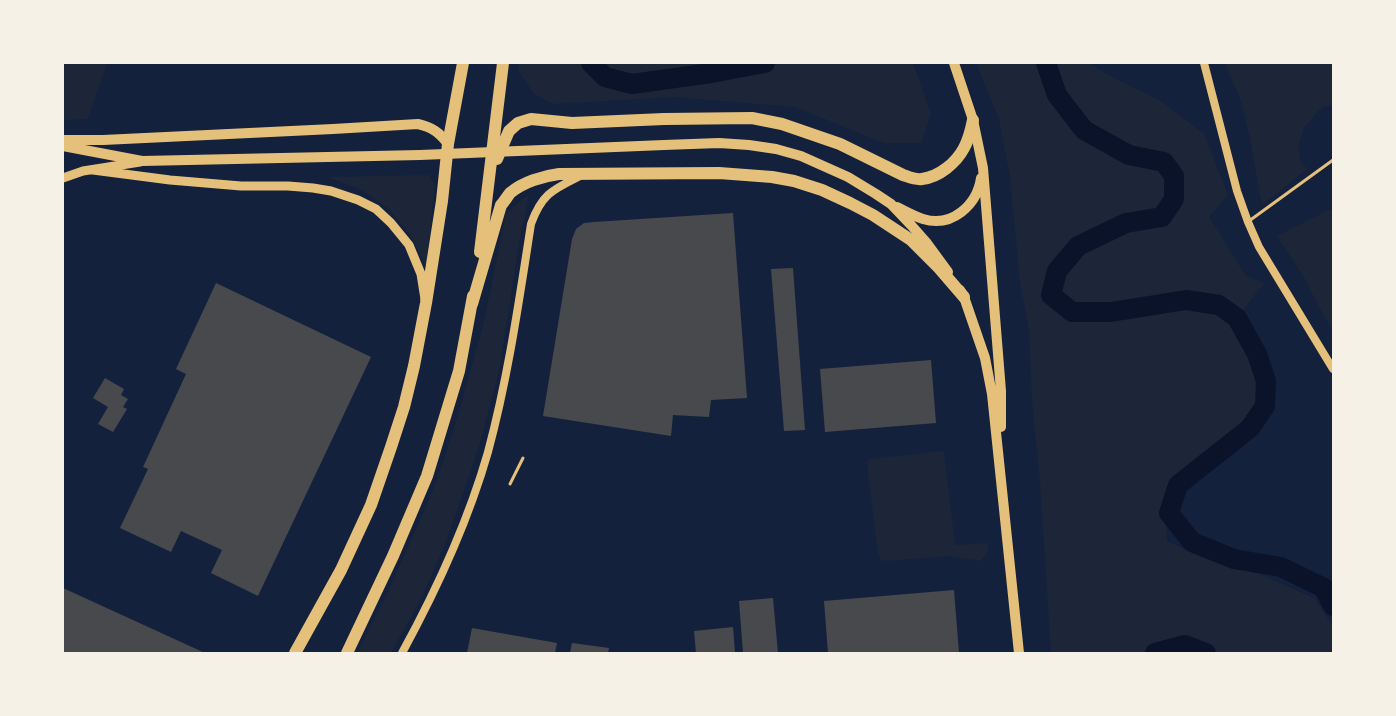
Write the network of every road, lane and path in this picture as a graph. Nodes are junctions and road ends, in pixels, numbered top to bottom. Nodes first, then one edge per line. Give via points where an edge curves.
1 (463, 63) edge
2 (503, 63) edge
3 (954, 63) edge
4 (1204, 63) edge
5 (972, 120) junction
6 (63, 140) edge
7 (448, 144) junction
8 (63, 146) edge
9 (1333, 160) edge
10 (142, 161) junction
11 (983, 168) junction
12 (93, 170) junction
13 (584, 175) junction
14 (490, 177) junction
15 (63, 178) edge
16 (891, 204) junction
17 (1248, 222) junction
18 (964, 297) junction
19 (426, 303) junction
20 (472, 304) junction
21 (1333, 369) edge
22 (523, 458) dead end
23 (1000, 482) junction
24 (510, 484) dead end
25 (295, 653) edge
26 (346, 653) edge
27 (402, 653) edge
28 (1019, 653) edge

1 - 7 highway
2 - 14 highway
3 - 5 main road
4 - 17 street
5 - 11 main road
5 - 14 highway via 964,149 956,160 932,177 921,179 903,175 840,144 752,118 572,123 531,119 509,131
6 - 7 main road via 418,124 430,127
7 - 19 highway
8 - 10 main road
9 - 17 lane
10 - 12 main road
10 - 16 main road via 719,143 801,156 848,177
11 - 16 main road via 976,195 952,218 924,219
11 - 23 main road via 1001,392
12 - 15 main road
12 - 19 main road via 142,178 313,188 358,200 376,209 409,246 421,274
13 - 18 highway via 707,173 794,181 850,202 911,240
13 - 20 highway via 548,175 509,194 501,205
13 - 27 street via 554,190 536,210 507,372 488,452 454,546
14 - 20 highway
16 - 18 main road via 933,251
17 - 21 street
18 - 23 main road via 985,358
19 - 25 highway via 404,407 371,505 341,570
20 - 26 highway via 459,371 427,476
22 - 24 lane
23 - 28 main road

